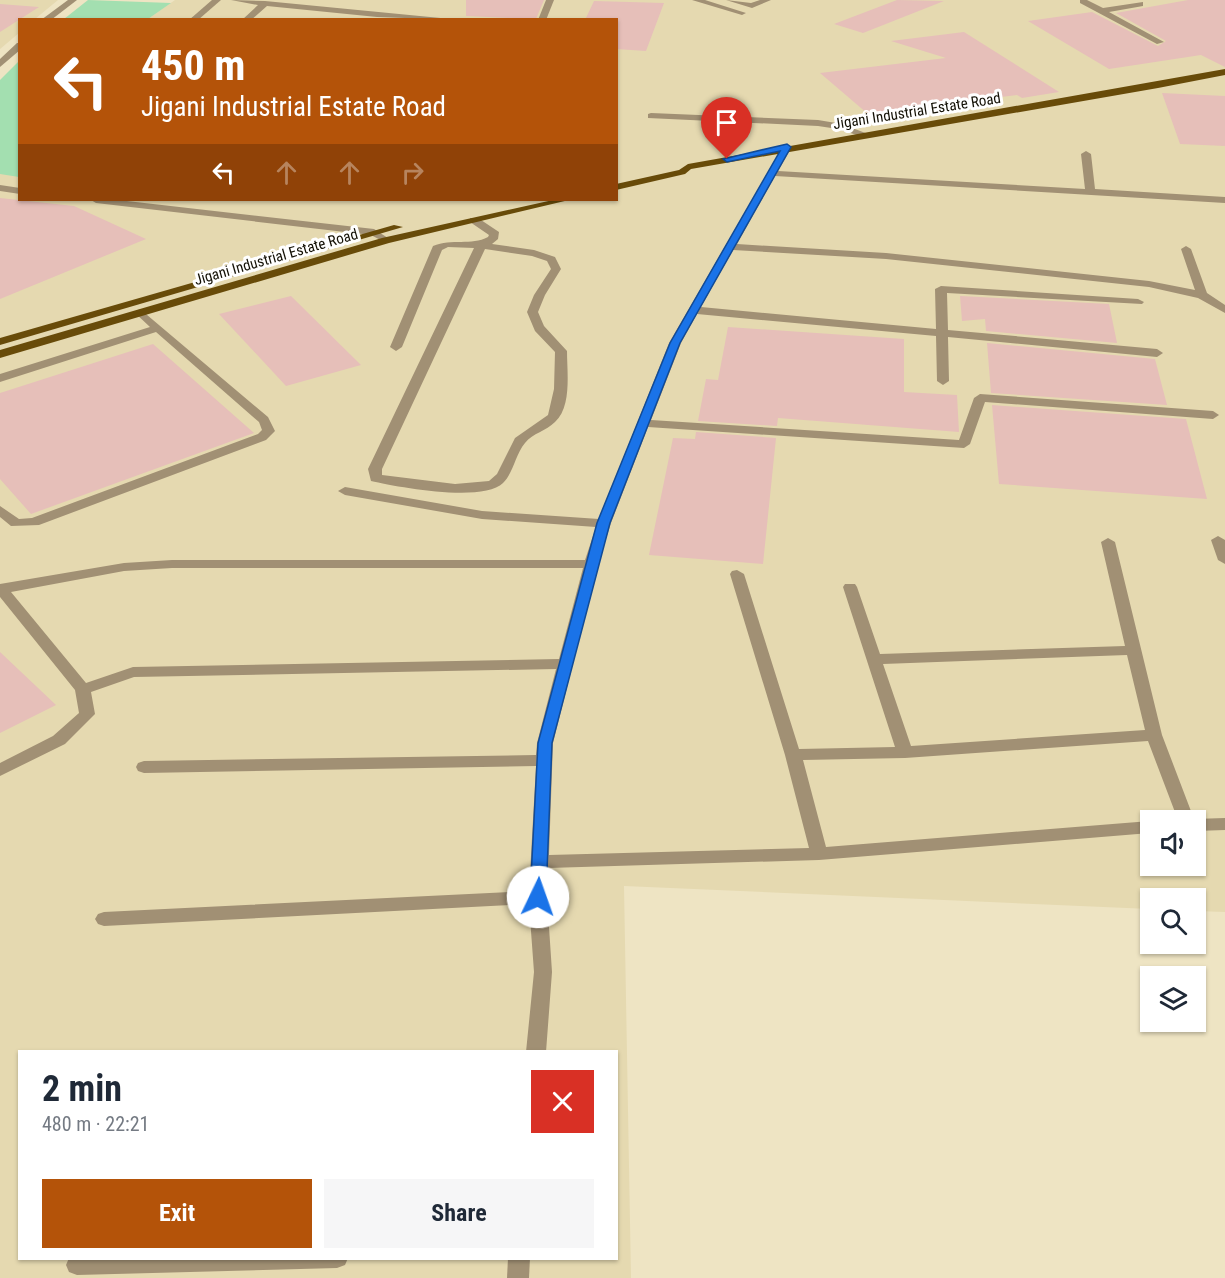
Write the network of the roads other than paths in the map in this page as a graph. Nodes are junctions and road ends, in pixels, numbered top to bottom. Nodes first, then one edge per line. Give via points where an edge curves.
1 (73, 0) edge
2 (217, 0) edge
3 (235, 0) edge
4 (550, 0) edge
5 (696, 0) edge
6 (730, 0) edge
7 (767, 0) edge
8 (1082, 0) edge
9 (265, 3) junction
10 (1140, 4) dead end
11 (1101, 11) junction
12 (742, 13) dead end
13 (48, 18) edge
14 (195, 18) edge
15 (248, 18) edge
16 (426, 18) edge
17 (543, 18) edge
18 (1160, 42) dead end
19 (18, 47) edge
20 (0, 64) edge
21 (1225, 72) edge
22 (651, 116) dead end
23 (862, 134) junction
24 (787, 147) junction
25 (1086, 154) dead end
26 (688, 167) junction
27 (771, 173) junction
28 (618, 179) edge
29 (618, 187) edge
30 (0, 188) edge
31 (18, 190) edge
32 (1090, 192) junction
33 (1225, 200) edge
34 (105, 201) edge
35 (519, 201) edge
36 (560, 201) edge
37 (474, 220) junction
38 (375, 232) junction
39 (386, 240) junction
40 (481, 245) junction
41 (729, 247) junction
42 (1186, 249) dead end
43 (1202, 295) junction
44 (1138, 302) dead end
45 (693, 310) junction
46 (1225, 310) edge
47 (140, 312) junction
48 (158, 328) junction
49 (944, 333) junction
50 (0, 342) edge
51 (396, 347) dead end
52 (1157, 353) dead end
53 (0, 354) edge
54 (0, 378) edge
55 (943, 381) dead end
56 (1213, 415) dead end
57 (643, 423) junction
58 (345, 491) dead end
59 (0, 510) edge
60 (604, 523) junction
61 (1218, 540) dead end
62 (1108, 542) dead end
63 (1225, 560) edge
64 (591, 564) junction
65 (737, 574) dead end
66 (1, 588) edge
67 (850, 588) dead end
68 (1134, 650) junction
69 (874, 659) junction
70 (566, 664) junction
71 (83, 689) junction
72 (1154, 735) junction
73 (905, 752) junction
74 (793, 755) junction
75 (545, 760) junction
76 (144, 767) dead end
77 (0, 770) edge
78 (1182, 810) edge
79 (1225, 824) edge
80 (1206, 825) edge
81 (1140, 828) edge
82 (819, 855) junction
83 (540, 862) junction
84 (538, 897) junction
85 (104, 919) dead end
86 (536, 1050) edge
87 (263, 1260) edge
88 (519, 1260) edge
89 (77, 1265) dead end
90 (518, 1278) edge

1 - 13 street
2 - 14 street
3 - 9 street
4 - 17 street
5 - 12 street
6 - 7 street via 752,6
8 - 11 street
9 - 15 street
9 - 16 street via 302,10
10 - 11 street
11 - 18 street
19 - 20 street
21 - 23 main road, Jigani Industrial Estate Road
22 - 23 street via 818,123
23 - 24 main road, Jigani Industrial Estate Road
24 - 26 main road, Jigani Industrial Estate Road
24 - 27 street
25 - 32 street
26 - 28 main road
26 - 29 main road, Jigani Industrial Estate Road via 682,172
27 - 32 street
27 - 41 street
30 - 31 street
32 - 33 street
34 - 38 street
35 - 38 main road, Jigani Industrial Estate Road
36 - 37 main road, Jigani Industrial Estate Road
37 - 39 main road, Jigani Industrial Estate Road
37 - 40 street via 495,234
38 - 39 street
38 - 50 main road, Jigani Industrial Estate Road
39 - 47 main road, Jigani Industrial Estate Road
40 - 40 street via 534,253 551,259 556,269 532,308 535,326 561,351 559,408 552,420 519,442 502,477 492,487 376,478 375,470
40 - 51 street via 446,243 437,248
41 - 43 street via 886,256 1149,284
41 - 45 street
42 - 43 street
43 - 46 street
44 - 49 street via 942,289
45 - 49 street
45 - 57 street via 675,343
47 - 48 street
47 - 53 main road, Jigani Industrial Estate Road
48 - 54 street
48 - 59 street via 264,420 269,430 262,437 34,522 16,523
49 - 52 street
49 - 55 street
56 - 57 street via 980,398 964,444
57 - 60 street
58 - 60 street via 482,515
60 - 64 street
61 - 63 street
62 - 68 street
64 - 66 street via 172,564 124,567
64 - 70 street
65 - 74 street
66 - 71 street
67 - 69 street
68 - 69 street
68 - 72 street
69 - 73 street
70 - 71 street via 133,672
70 - 75 street via 545,743
71 - 77 street via 87,714 59,740
72 - 73 street
72 - 78 street
73 - 74 street
74 - 82 street
75 - 76 street
75 - 83 street
79 - 80 street
81 - 82 street
82 - 83 street
83 - 84 street
84 - 85 street
84 - 86 street via 543,972
87 - 89 street
88 - 90 street

